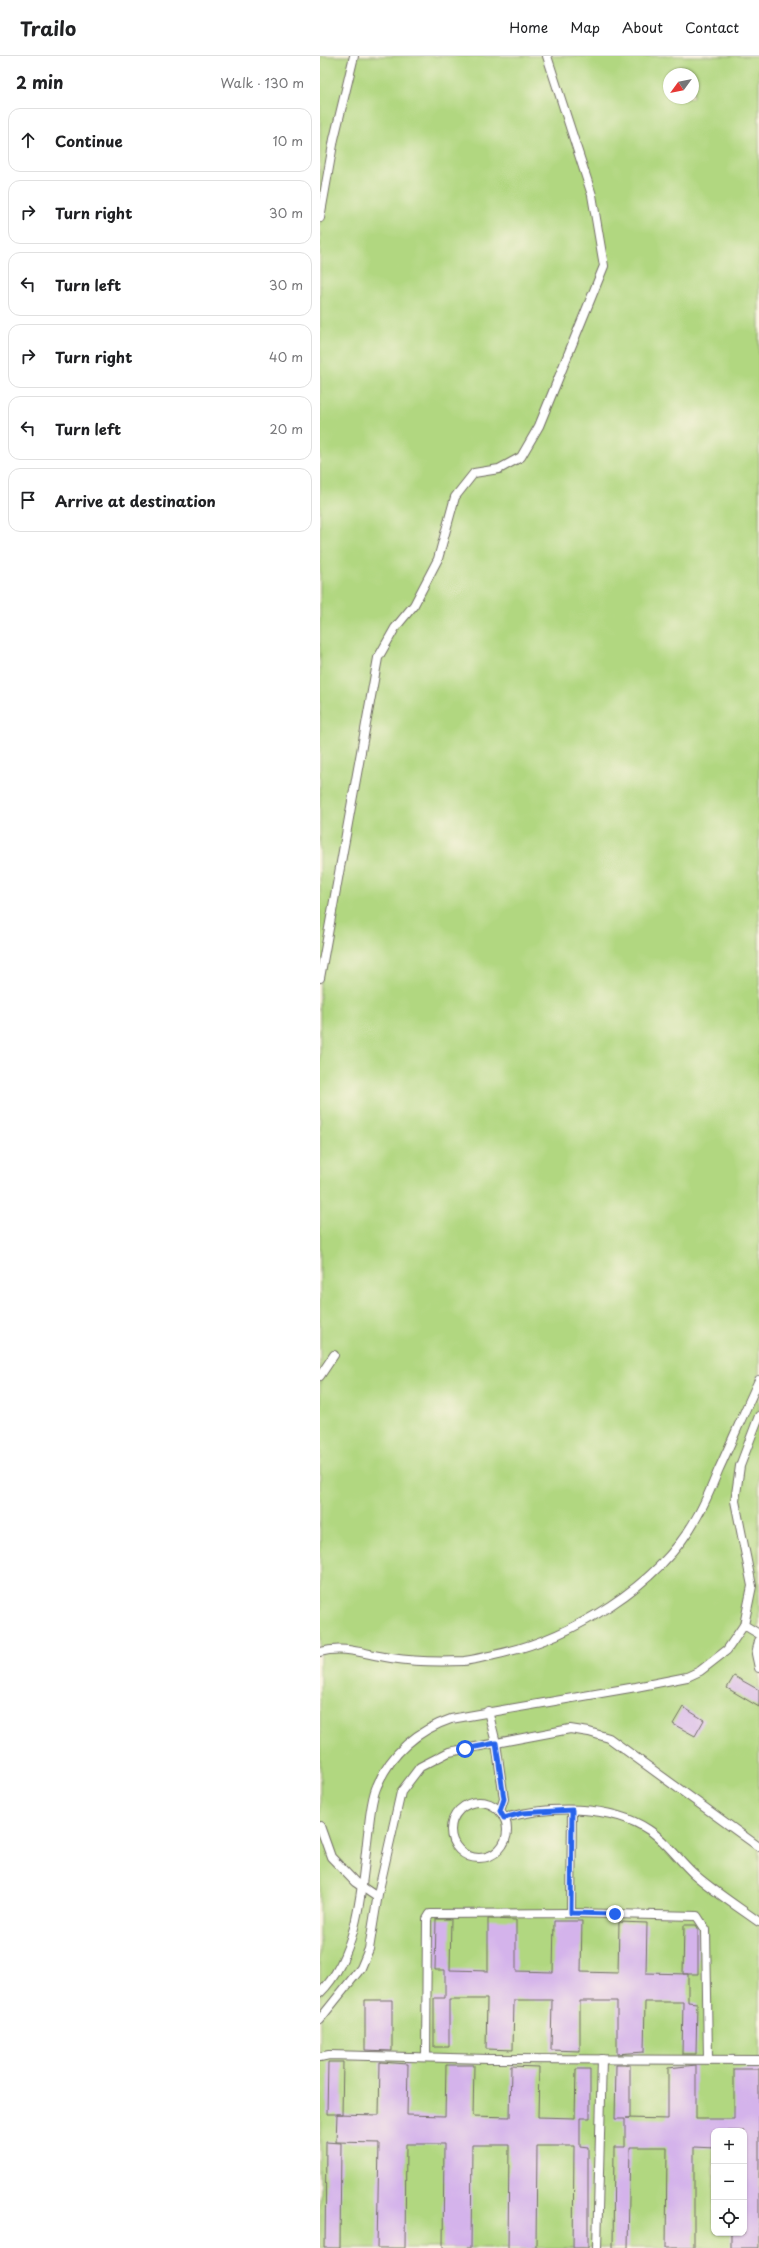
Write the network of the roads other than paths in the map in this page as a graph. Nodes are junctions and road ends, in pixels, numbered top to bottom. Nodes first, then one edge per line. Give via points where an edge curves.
1 (354, 56) edge
2 (547, 56) edge
3 (320, 218) edge
4 (320, 978) edge
5 (334, 1355) dead end
6 (320, 1376) edge
7 (759, 1380) edge
8 (759, 1416) edge
9 (744, 1625) junction
10 (759, 1634) edge
11 (759, 1641) edge
12 (320, 1652) edge
13 (759, 1668) edge
14 (488, 1711) junction
15 (496, 1743) junction
16 (572, 1810) junction
17 (502, 1814) junction
18 (320, 1826) edge
19 (759, 1848) edge
20 (362, 1886) junction
21 (377, 1896) junction
22 (571, 1913) junction
23 (759, 1922) edge
24 (320, 1993) edge
25 (320, 2019) edge
26 (426, 2057) junction
27 (320, 2058) edge
28 (602, 2059) junction
29 (708, 2059) junction
30 (759, 2060) edge
31 (597, 2248) edge

1 - 3 lane via 334,139
2 - 4 lane via 592,195 604,266 539,426 521,457 499,469 474,473 455,497 438,560 414,606 395,628 378,658
5 - 6 lane
7 - 12 lane via 698,1516 678,1543 632,1591 572,1629 532,1645 467,1660 433,1662 391,1658 337,1648
8 - 9 lane via 740,1466 735,1494 752,1586
9 - 10 lane
9 - 14 lane via 727,1650 700,1671 687,1677 636,1688
11 - 13 lane via 756,1654
14 - 15 lane
14 - 20 lane via 434,1724 397,1753 376,1787
15 - 17 lane via 504,1799
15 - 19 lane via 570,1729 609,1738
15 - 21 lane via 449,1752 420,1767 401,1792
16 - 17 lane
16 - 22 lane
16 - 23 lane via 613,1813 634,1820 651,1831 693,1873
17 - 17 lane via 486,1803 470,1803 463,1807 452,1827 454,1843 472,1857 488,1857 495,1853 505,1841 507,1825
18 - 20 lane via 331,1857
20 - 21 lane
20 - 24 lane via 348,1951 340,1967
21 - 25 lane via 369,1949 362,1968
22 - 26 lane via 430,1914 427,1919
22 - 29 lane via 698,1916 706,1930
26 - 27 lane via 329,2055
26 - 28 lane
28 - 29 lane
28 - 31 lane
29 - 30 lane

